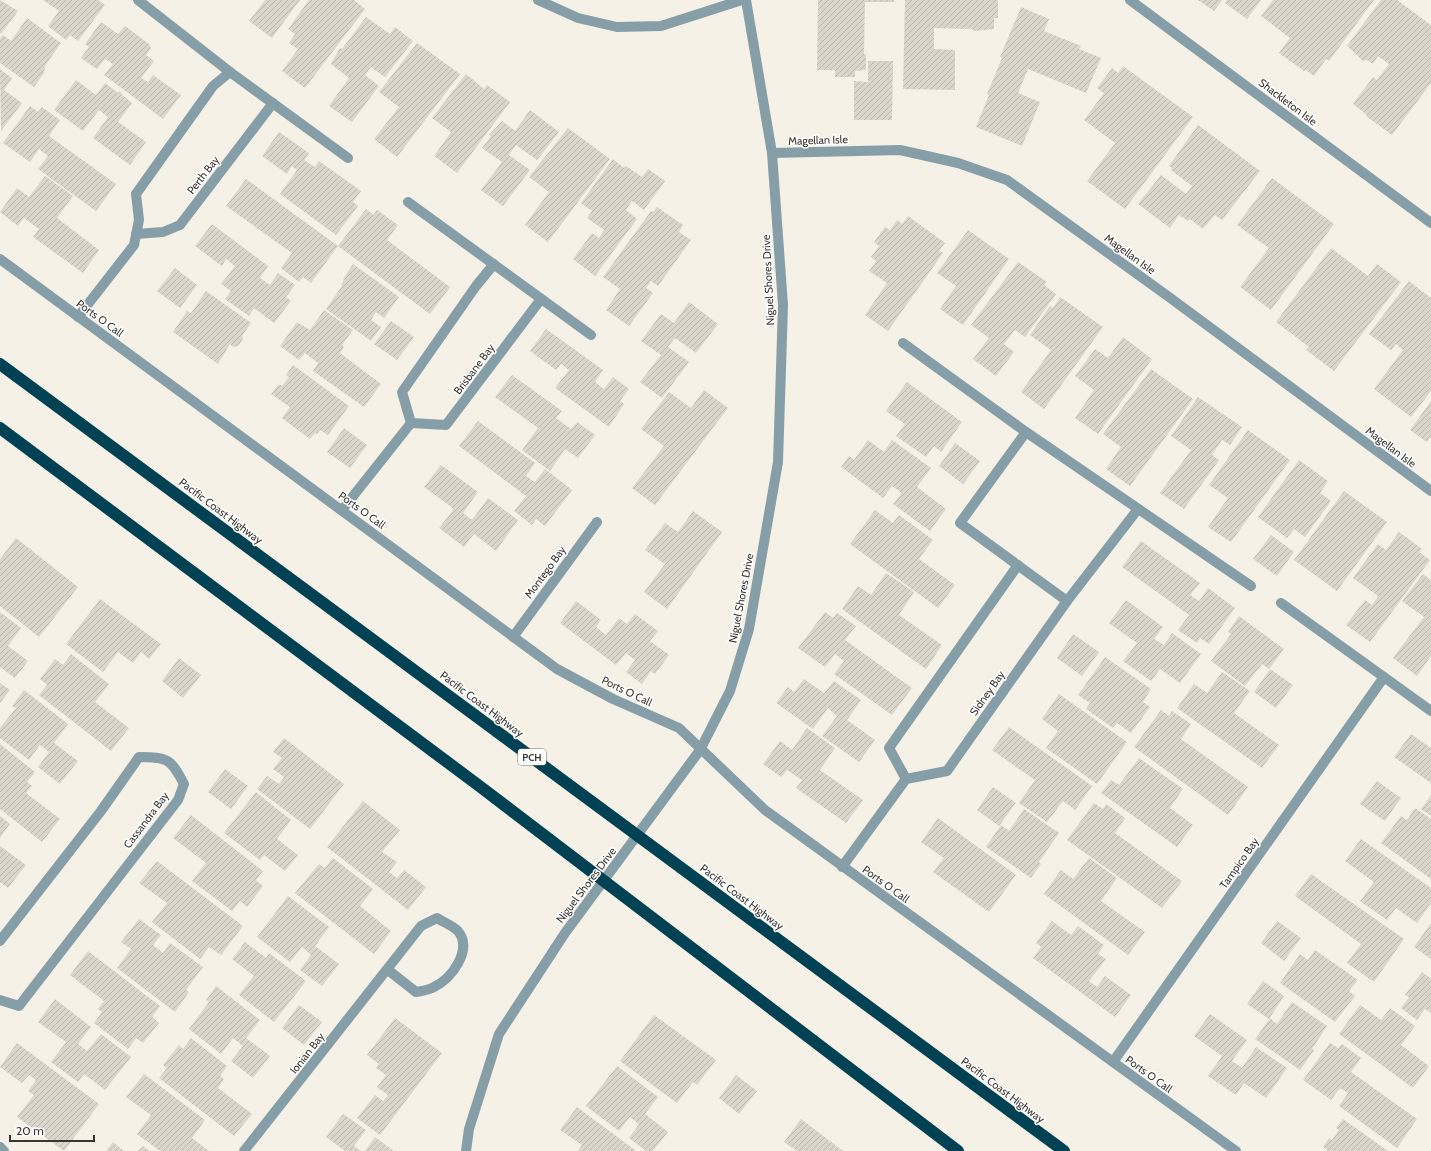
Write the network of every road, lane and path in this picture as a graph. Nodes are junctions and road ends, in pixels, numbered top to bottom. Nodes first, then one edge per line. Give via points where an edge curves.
1 (138, 0) edge
2 (538, 0) edge
3 (742, 0) edge
4 (746, 0) edge
5 (1130, 0) edge
6 (230, 72) junction
7 (274, 103) junction
8 (772, 154) junction
9 (348, 158) dead end
10 (408, 202) dead end
11 (1431, 223) edge
12 (136, 234) junction
13 (0, 259) edge
14 (494, 264) junction
15 (541, 299) junction
16 (78, 317) junction
17 (591, 335) dead end
18 (902, 344) dead end
19 (0, 364) edge
20 (411, 423) junction
21 (0, 428) edge
22 (1026, 432) junction
23 (1431, 491) edge
24 (1138, 509) junction
25 (342, 510) junction
26 (597, 522) dead end
27 (1018, 565) junction
28 (1251, 586) dead end
29 (1067, 601) junction
30 (1281, 603) dead end
31 (513, 637) junction
32 (1384, 678) junction
33 (1431, 711) edge
34 (700, 750) junction
35 (906, 779) junction
36 (842, 867) junction
37 (0, 941) edge
38 (388, 970) junction
39 (0, 1000) edge
40 (1113, 1062) junction
41 (0, 1147) edge
42 (4, 1151) edge
43 (244, 1151) edge
44 (466, 1151) edge
45 (958, 1151) edge
46 (1064, 1151) edge
47 (1236, 1151) edge

1 - 6 street
2 - 3 street via 578,18 616,27 661,26
4 - 8 street, Niguel Shores Drive
5 - 11 street, Shackleton Isle
6 - 7 street
6 - 12 street via 212,86 136,194 139,220
7 - 9 street
7 - 12 street, Perth Bay via 180,225 163,232
8 - 23 street, Magellan Isle via 900,150 958,163 1007,180
8 - 34 street, Niguel Shores Drive via 783,305 778,462 749,629 730,691
10 - 14 street
12 - 16 street via 134,245
13 - 16 street, Ports O Call
14 - 15 street
14 - 20 street via 402,392
15 - 17 street
15 - 20 street, Brisbane Bay via 446,425
16 - 25 street, Ports O Call
18 - 22 street
19 - 46 highway, Pacific Coast Highway / PCH
20 - 25 street
21 - 45 highway via 478,785
22 - 24 street
22 - 27 street via 960,524
24 - 28 street
24 - 29 street, Sidney Bay
25 - 31 street, Ports O Call
26 - 31 street, Montego Bay
27 - 29 street
27 - 35 street via 889,748
29 - 35 street, Sidney Bay via 947,771
30 - 32 street
31 - 34 street, Ports O Call via 557,669 679,728
32 - 33 street
32 - 40 street, Tampico Bay
34 - 36 street, Ports O Call via 765,810
34 - 44 street, Niguel Shores Drive via 565,932 499,1034 469,1128
35 - 36 street
36 - 40 street, Ports O Call
37 - 39 street, Cassandra Bay via 101,811 139,757 161,757 175,766 184,784 178,800 19,1006
38 - 38 street, Ionian Bay via 416,992 434,988 449,976 462,956 464,942 457,930 437,918 421,926
38 - 43 street, Ionian Bay
40 - 47 street, Ports O Call
41 - 42 street

